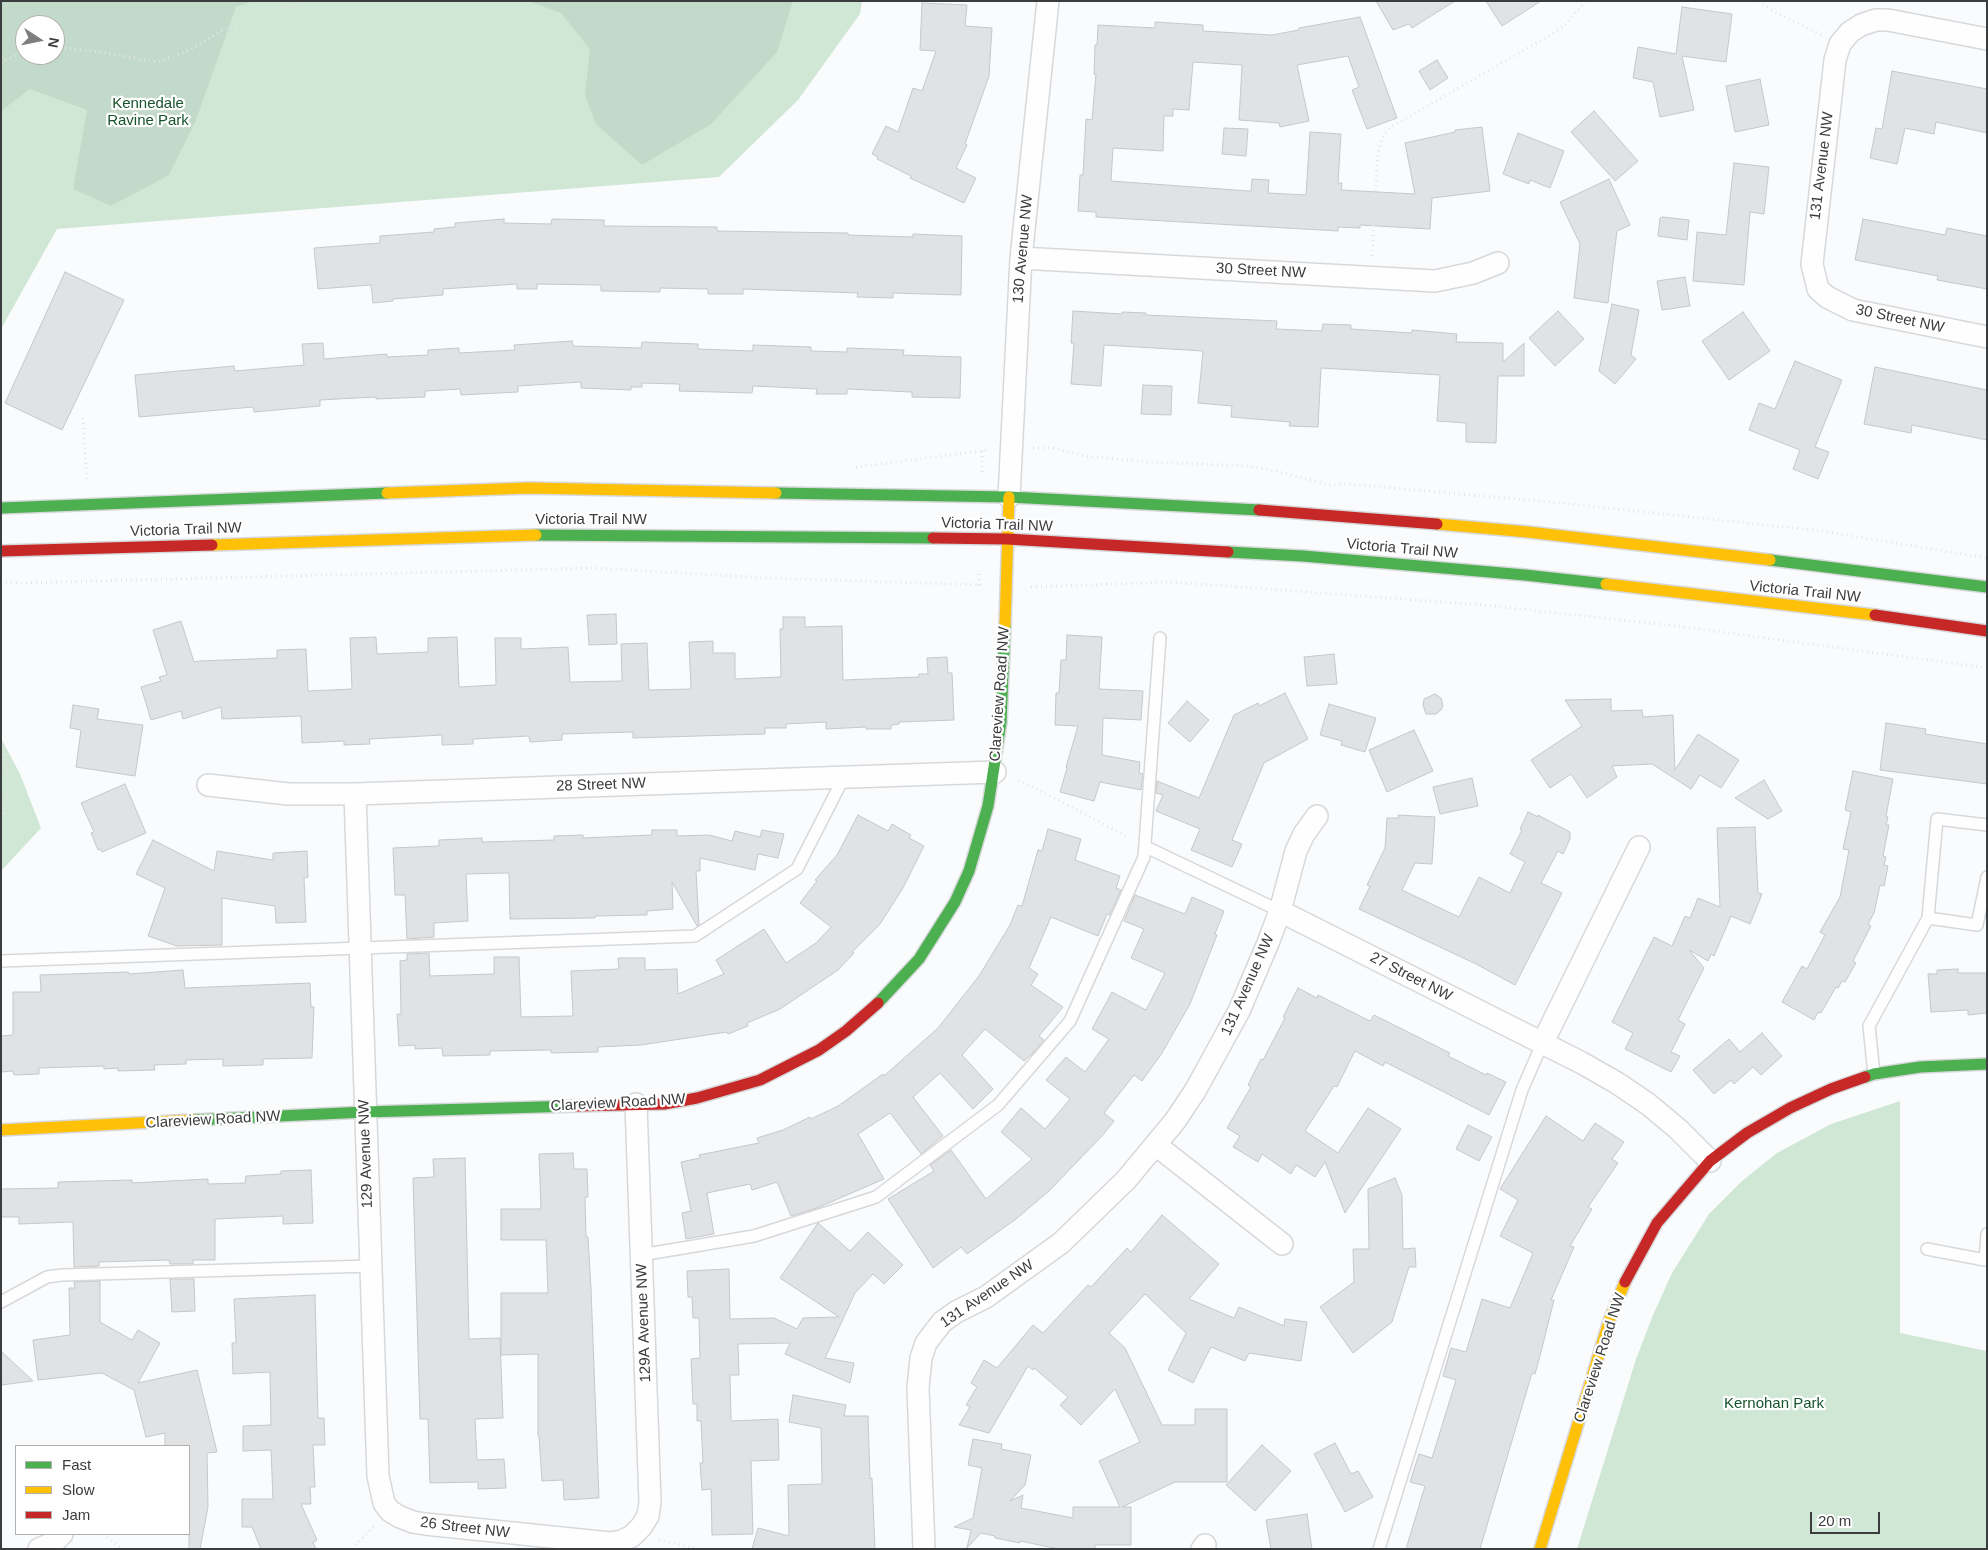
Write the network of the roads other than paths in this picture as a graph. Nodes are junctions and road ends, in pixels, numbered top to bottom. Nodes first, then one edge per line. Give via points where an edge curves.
1 (1048, 1) edge
2 (1987, 39) edge
3 (1021, 258) junction
4 (1498, 263) dead end
5 (1818, 289) joint
6 (1987, 337) edge
7 (1009, 497) junction
8 (1, 508) edge
9 (1008, 539) junction
10 (1, 551) edge
11 (1987, 587) edge
12 (1987, 631) edge
13 (1160, 638) dead end
14 (995, 772) junction
15 (844, 777) junction
16 (208, 785) dead end
17 (355, 794) junction
18 (1317, 816) dead end
19 (1987, 825) edge
20 (1146, 846) junction
21 (1639, 847) dead end
22 (1987, 877) edge
23 (1280, 911) junction
24 (1928, 918) junction
25 (360, 948) junction
26 (1, 962) edge
27 (1542, 1044) junction
28 (1987, 1064) edge
29 (1874, 1074) junction
30 (636, 1104) junction
31 (365, 1112) junction
32 (1, 1130) edge
33 (1156, 1144) junction
34 (1710, 1161) junction
35 (1987, 1234) edge
36 (1282, 1244) dead end
37 (1927, 1249) dead end
38 (641, 1256) junction
39 (1986, 1260) edge
40 (370, 1266) junction
41 (1, 1302) edge
42 (390, 1511) joint
43 (61, 1535) edge
44 (632, 1536) joint
45 (39, 1549) edge
46 (924, 1549) edge
47 (1379, 1549) edge
48 (1540, 1549) edge

1 - 3 street, 130 Avenue NW
2 - 5 street, 131 Avenue NW via 1876,20 1860,25 1840,44 1835,60 1813,241 1812,264
3 - 4 street, 30 Street NW via 1435,281 1473,273
3 - 7 street, 130 Avenue NW
5 - 6 street, 30 Street NW via 1853,310
7 - 8 main road, Victoria Trail NW via 529,488
7 - 9 main road, Clareview Road NW
7 - 11 main road, Victoria Trail NW via 1306,512 1528,532
9 - 10 main road, Victoria Trail NW via 533,535
9 - 12 main road, Victoria Trail NW via 1303,556 1525,576 1868,614
9 - 14 main road, Clareview Road NW via 1004,672
13 - 20 lane
14 - 15 street, 28 Street NW
14 - 30 main road, Clareview Road NW via 980,838 955,902 919,960 873,1009 819,1050 760,1080 697,1098 664,1104
15 - 17 street, 28 Street NW
15 - 25 lane via 797,869 695,936
16 - 17 street, 28 Street NW via 288,794
17 - 25 street, 129 Avenue NW
18 - 23 street, 131 Avenue NW via 1296,851
19 - 24 lane via 1937,819
20 - 23 lane
20 - 38 lane via 1144,857 1070,1021 998,1105 876,1197 754,1236
21 - 27 street
22 - 24 lane via 1977,925
23 - 27 street, 27 Street NW
23 - 33 street, 131 Avenue NW via 1257,972 1219,1049 1195,1091
24 - 29 lane via 1870,1026
25 - 26 lane
25 - 31 street, 129 Avenue NW
27 - 34 street, 27 Street NW via 1610,1079 1648,1104
27 - 47 lane via 1522,1090
28 - 29 main road, Clareview Road NW via 1920,1067
29 - 34 main road, Clareview Road NW via 1790,1108 1747,1133
30 - 31 main road, Clareview Road NW
30 - 38 street, 129A Avenue NW
31 - 32 main road, Clareview Road NW
31 - 40 street, 129 Avenue NW
33 - 36 street
33 - 46 street, 131 Avenue NW via 1126,1180 1061,1243 986,1297 942,1322 926,1343 918,1388
34 - 48 main road, Clareview Road NW via 1657,1223 1620,1293
35 - 39 lane
37 - 39 lane
38 - 44 street, 129A Avenue NW via 650,1502 648,1516
40 - 41 lane via 62,1275 47,1277
40 - 42 street, 129 Avenue NW via 378,1476 384,1503
42 - 44 street, 26 Street NW via 419,1523 597,1543 622,1541
43 - 45 street

